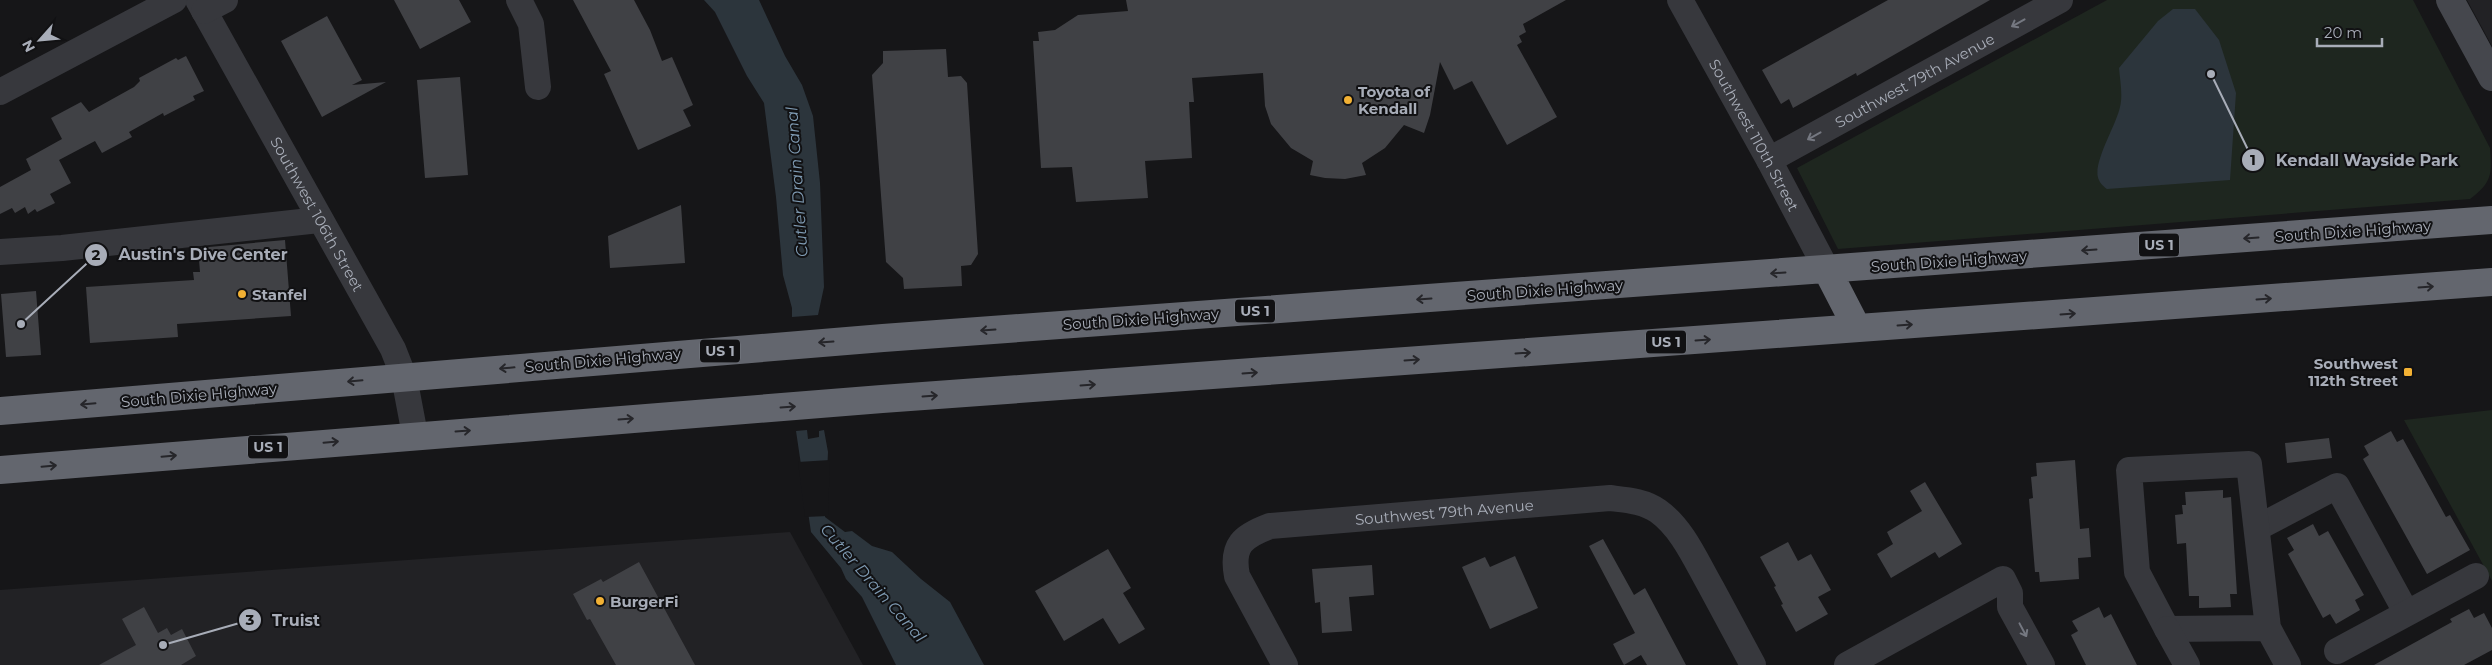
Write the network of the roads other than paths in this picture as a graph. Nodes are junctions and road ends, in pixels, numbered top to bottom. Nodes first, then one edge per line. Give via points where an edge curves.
1 (174, 0) edge
2 (519, 0) edge
3 (1680, 0) edge
4 (2060, 0) edge
5 (2450, 0) edge
6 (209, 4) edge
7 (2492, 77) edge
8 (538, 87) dead end
9 (0, 92) edge
10 (1769, 160) junction
11 (2489, 216) edge
12 (319, 220) junction
13 (0, 252) edge
14 (1827, 270) junction
15 (2492, 282) edge
16 (1857, 328) junction
17 (404, 377) junction
18 (0, 411) edge
19 (415, 435) junction
20 (0, 470) edge
21 (2257, 528) junction
22 (2476, 576) dead end
23 (2006, 586) junction
24 (2406, 612) junction
25 (2268, 628) junction
26 (2166, 629) junction
27 (2337, 651) dead end
28 (2294, 664) edge
29 (1285, 665) edge
30 (1753, 665) edge
31 (1847, 665) edge
32 (2042, 665) edge
33 (2061, 665) edge
34 (2186, 665) edge

1 - 9 street
2 - 8 street via 531,24
3 - 10 street, Southwest 110th Street
4 -> 10 street, Southwest 79th Avenue
5 - 7 main road
6 - 12 street, Southwest 106th Street
10 - 14 street, Southwest 110th Street
11 -> 14 highway, South Dixie Highway / US 1
12 - 13 street
12 - 17 street, Southwest 106th Street via 393,349
14 - 16 highway
14 -> 17 highway, South Dixie Highway / US 1 via 883,338
16 -> 15 highway, US 1
19 -> 16 highway, US 1
17 -> 18 highway, South Dixie Highway / US 1
17 - 19 street, Southwest 106th Street
20 -> 19 highway, US 1
21 - 24 street via 2337,486
21 - 25 street
21 - 26 street via 2249,464 2129,470 2137,572
22 - 24 street
23 - 31 street
23 -> 32 street via 2010,607
23 - 33 street via 2025,599
24 - 27 street
25 - 26 street
25 - 28 street
26 - 34 street
29 - 30 street, Southwest 79th Avenue via 1236,576 1236,549 1244,539 1270,526 1610,498 1637,501 1658,511 1674,526 1688,545

